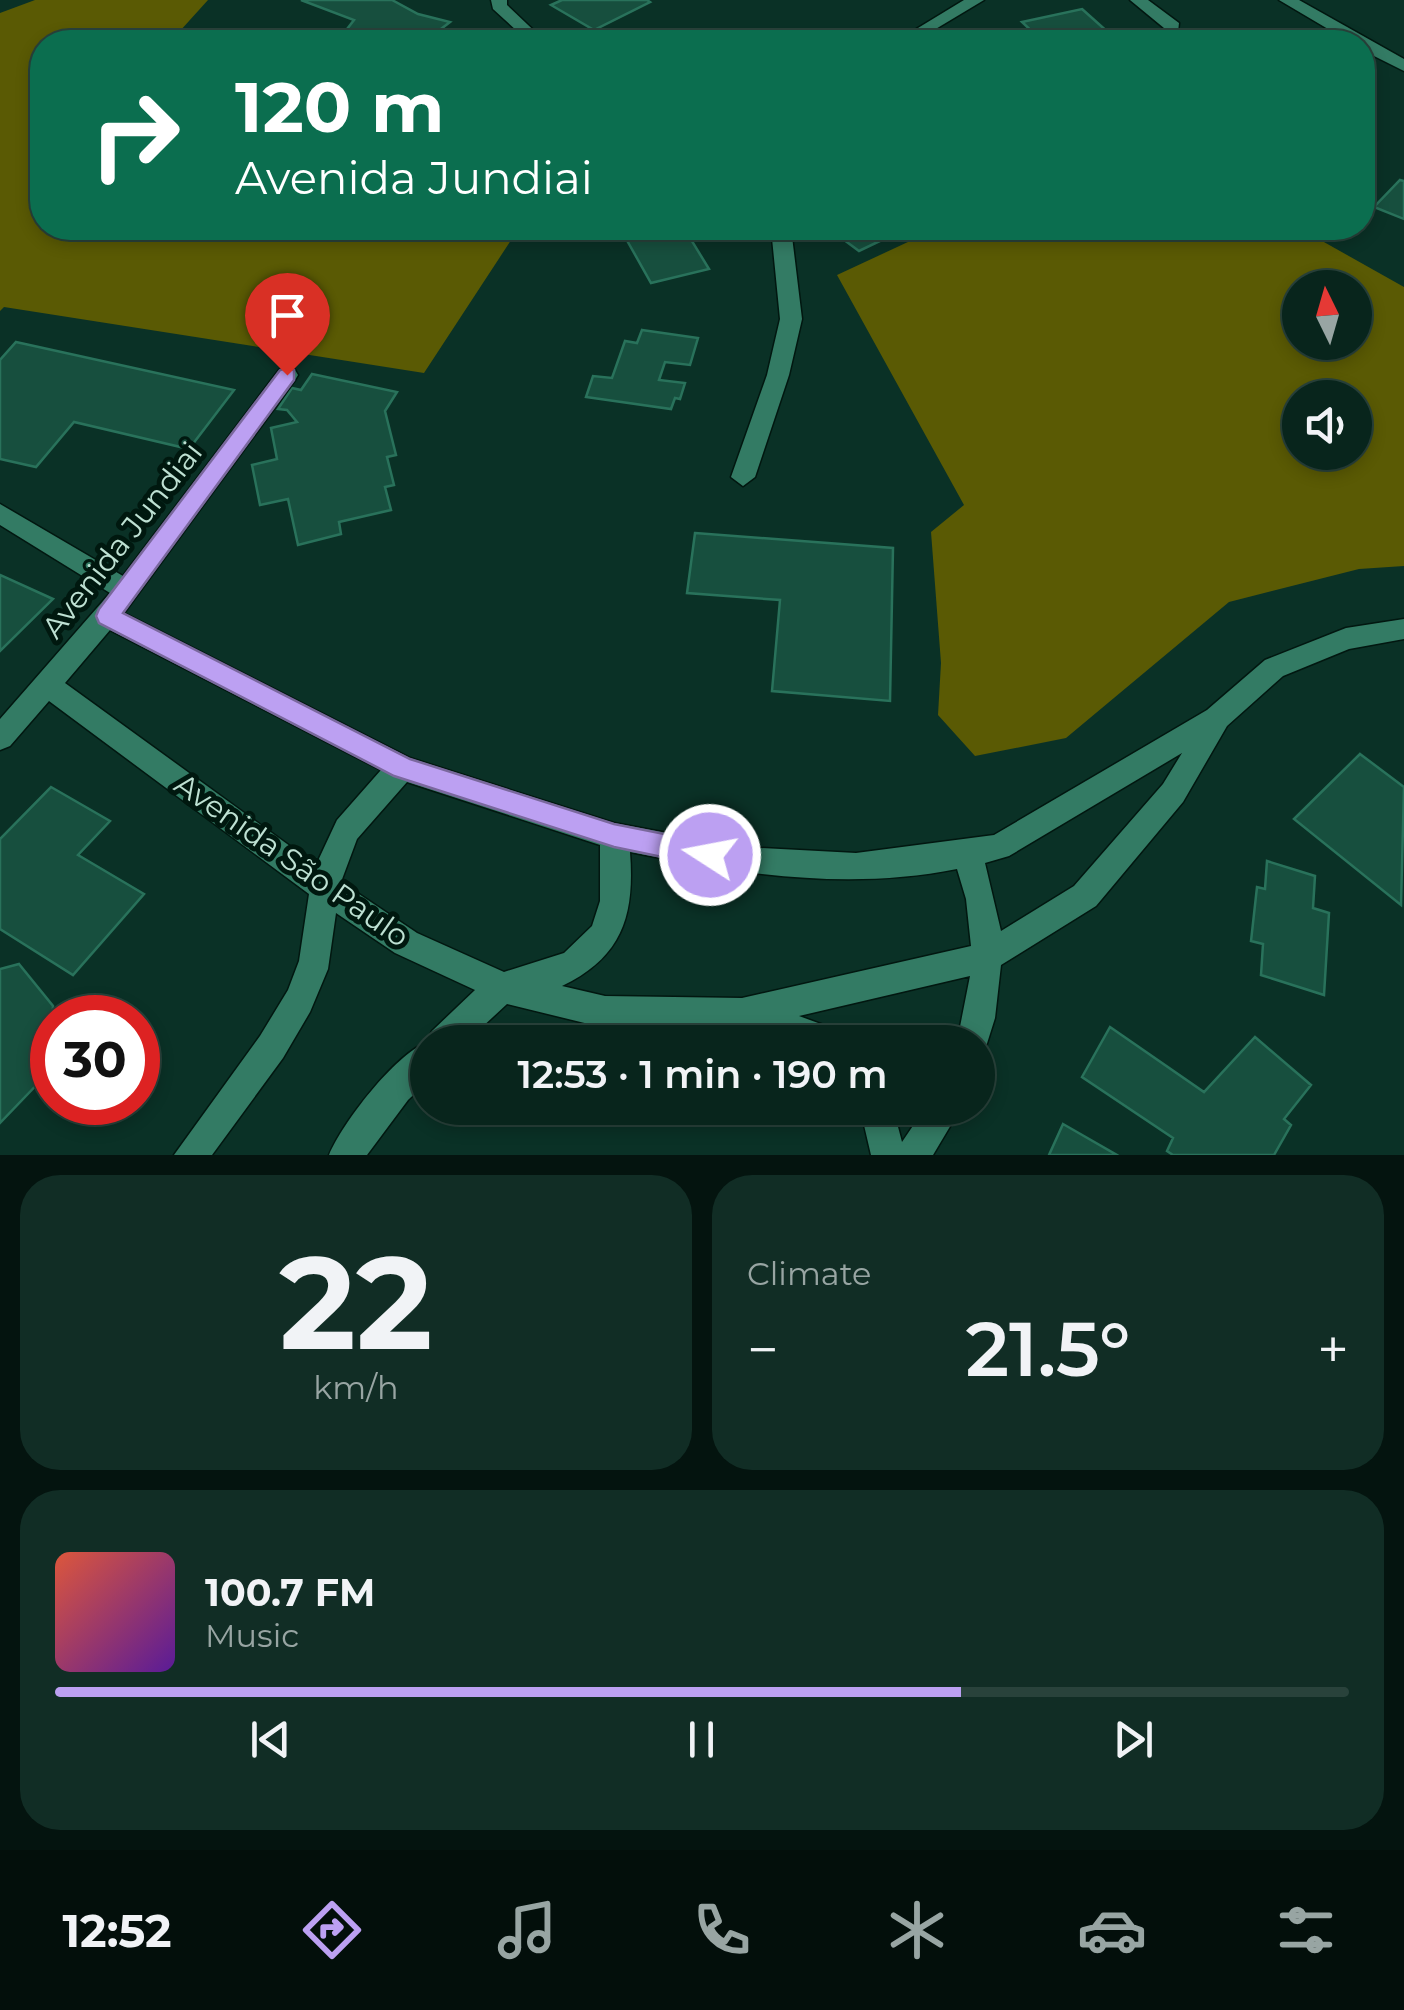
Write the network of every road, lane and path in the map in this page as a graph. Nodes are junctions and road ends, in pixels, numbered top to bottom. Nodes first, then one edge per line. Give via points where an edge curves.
1 (500, 0) edge
2 (976, 0) edge
3 (1138, 0) edge
4 (1287, 0) edge
5 (525, 30) edge
6 (924, 30) edge
7 (1171, 30) edge
8 (1340, 30) edge
9 (1375, 50) edge
10 (1404, 66) edge
11 (783, 240) edge
12 (287, 375) dead end
13 (744, 478) dead end
14 (0, 513) edge
15 (126, 591) junction
16 (107, 616) junction
17 (1404, 628) edge
18 (49, 686) junction
19 (1218, 718) junction
20 (0, 738) edge
21 (403, 768) junction
22 (614, 836) junction
23 (966, 852) junction
24 (324, 888) junction
25 (986, 957) junction
26 (502, 987) junction
27 (742, 1014) junction
28 (462, 1025) edge
29 (776, 1025) edge
30 (977, 1025) edge
31 (410, 1075) edge
32 (881, 1125) edge
33 (933, 1125) edge
34 (192, 1155) edge
35 (346, 1155) edge
36 (888, 1155) edge
37 (913, 1155) edge

1 - 5 street via 498,6
2 - 6 street
3 - 7 street
4 - 8 street
9 - 10 street
11 - 13 street via 792,318
12 - 15 street, Avenida Jundiai
14 - 15 street
15 - 16 street, Avenida Jundiai
16 - 18 street, Avenida Jundiai
16 - 21 street, Avenida São Paulo
17 - 19 street, Avenida São Paulo via 1346,638 1274,668
18 - 20 street, Avenida Jundiai
18 - 24 street, Avenida São Paulo
19 - 23 street, Avenida São Paulo via 999,846
19 - 25 street, Avenida São Paulo via 1173,793 1085,896
21 - 22 street, Avenida São Paulo
21 - 24 street via 358,810
22 - 23 street, Avenida São Paulo via 742,861 856,867
22 - 26 street via 616,898 609,932 573,965
23 - 25 street via 987,916
24 - 26 street, Avenida São Paulo via 406,943
24 - 34 street via 311,974 275,1040
25 - 27 street, Avenida São Paulo
25 - 30 street
26 - 27 street, Avenida São Paulo via 605,1012
26 - 28 street
27 - 29 street
31 - 35 street
32 - 36 street
33 - 37 street

